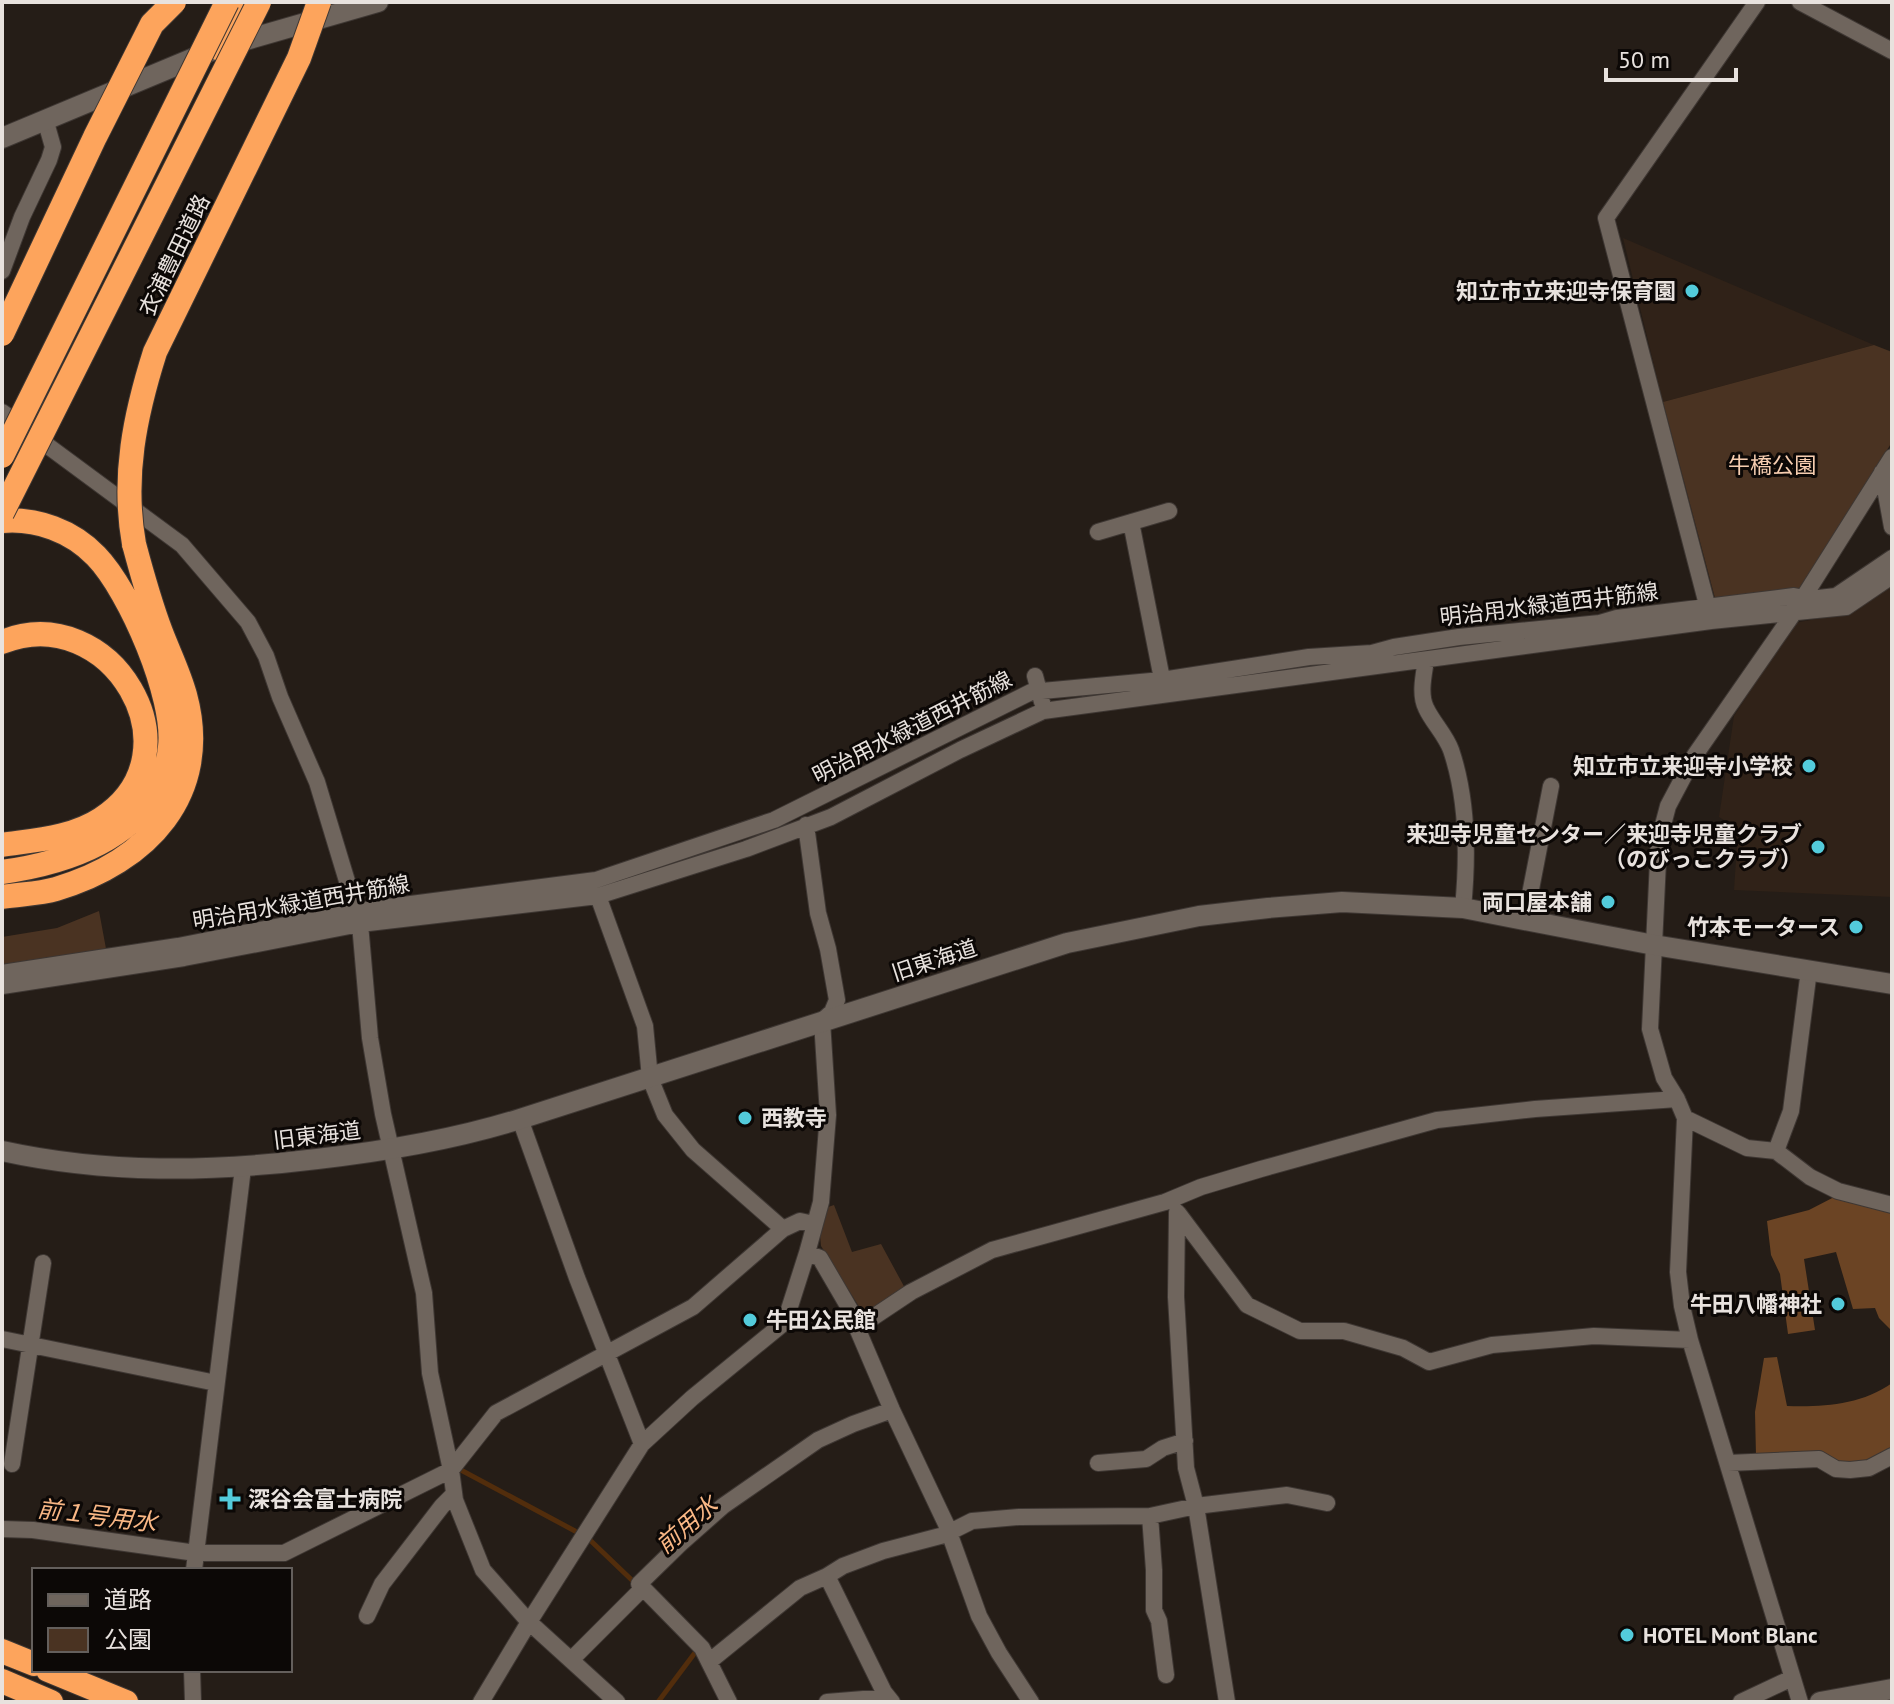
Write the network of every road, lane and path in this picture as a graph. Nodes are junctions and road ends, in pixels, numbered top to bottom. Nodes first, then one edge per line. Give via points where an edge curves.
1 (174, 2) edge
2 (227, 2) edge
3 (241, 2) edge
4 (259, 2) edge
5 (319, 2) edge
6 (378, 2) edge
7 (1757, 2) edge
8 (1800, 2) edge
9 (218, 48) junction
10 (1892, 51) edge
11 (45, 119) junction
12 (2, 138) edge
13 (2, 271) edge
14 (2, 334) edge
15 (2, 412) edge
16 (2, 456) edge
17 (1892, 457) edge
18 (1882, 472) junction
19 (1169, 511) dead end
20 (2, 513) edge
21 (2, 521) edge
22 (1131, 522) junction
23 (1892, 527) edge
24 (1098, 532) dead end
25 (1892, 558) edge
26 (1892, 576) edge
27 (1801, 597) junction
28 (1710, 614) junction
29 (1793, 614) junction
30 (2, 642) edge
31 (1426, 660) junction
32 (1038, 684) junction
33 (1164, 687) junction
34 (1043, 711) junction
35 (1551, 786) dead end
36 (806, 825) junction
37 (2, 845) edge
38 (2, 872) edge
39 (598, 896) junction
40 (2, 897) edge
41 (1463, 908) junction
42 (358, 917) junction
43 (1525, 920) junction
44 (1654, 945) junction
45 (1809, 970) junction
46 (2, 973) edge
47 (1892, 984) edge
48 (2, 986) edge
49 (822, 1021) junction
50 (650, 1078) junction
51 (1677, 1099) junction
52 (1685, 1118) junction
53 (520, 1119) junction
54 (2, 1151) edge
55 (392, 1151) junction
56 (1776, 1151) junction
57 (243, 1168) junction
58 (1165, 1202) junction
59 (1892, 1205) edge
60 (1178, 1213) junction
61 (814, 1224) junction
62 (783, 1229) junction
63 (807, 1253) junction
64 (43, 1263) dead end
65 (857, 1328) junction
66 (2, 1339) edge
67 (1690, 1340) junction
68 (30, 1345) junction
69 (607, 1351) junction
70 (216, 1383) junction
71 (892, 1410) junction
72 (1185, 1441) junction
73 (642, 1444) junction
74 (1892, 1456) edge
75 (1098, 1463) dead end
76 (1728, 1463) junction
77 (12, 1464) dead end
78 (451, 1470) junction
79 (454, 1494) junction
80 (1327, 1503) dead end
81 (1196, 1506) junction
82 (1150, 1516) junction
83 (2, 1529) edge
84 (949, 1532) junction
85 (195, 1562) edge
86 (827, 1576) junction
87 (641, 1589) junction
88 (367, 1616) dead end
89 (529, 1622) junction
90 (2, 1651) edge
91 (571, 1660) junction
92 (710, 1661) junction
93 (32, 1663) edge
94 (53, 1672) edge
95 (192, 1672) edge
96 (1166, 1675) dead end
97 (1792, 1678) junction
98 (2, 1681) edge
99 (1892, 1689) edge
100 (890, 1700) edge
101 (51, 1702) edge
102 (126, 1702) edge
103 (193, 1702) edge
104 (481, 1702) edge
105 (617, 1702) edge
106 (729, 1702) edge
107 (827, 1702) edge
108 (1031, 1702) edge
109 (1227, 1702) edge
110 (1741, 1702) edge
111 (1800, 1702) edge
112 (1820, 1702) edge

1 - 14 highway, bridge via 152,24
2 - 16 highway, bridge
3 - 9 highway
4 - 20 highway, 衣浦豊田道路, bridge
5 - 40 highway, 衣浦豊田道路, bridge via 299,58 155,352 139,403 128,487 134,544 191,724 188,773 178,802 164,823 116,864 52,890
6 - 9 street
7 - 28 street via 1606,218
8 - 10 street
9 - 11 street
11 - 12 street
11 - 13 street via 53,147
15 - 42 street via 182,545 248,622 317,782
17 - 18 street
18 - 23 street
18 - 27 street
19 - 22 street
21 - 38 highway via 34,522 62,531 110,572 146,640 164,697 171,745 155,794 113,835 63,859
22 - 24 street
22 - 33 street
25 - 27 street, 明治用水緑道西井筋線 via 1836,596
26 - 29 street via 1846,607
27 - 28 street, 明治用水緑道西井筋線
27 - 29 street
28 - 29 street
28 - 31 street
28 - 33 street, 明治用水緑道西井筋線 via 1617,618 1309,657
29 - 44 street via 1695,755 1668,806 1659,840
30 - 37 highway via 42,634 69,639 114,665 139,704 145,746 137,779 102,819 58,836
31 - 33 street
31 - 41 street via 1424,706 1450,749 1463,798
32 - 33 street, 明治用水緑道西井筋線 via 1076,690 1104,683
32 - 34 street
32 - 42 street, 明治用水緑道西井筋線 via 774,820 596,880
33 - 34 street
34 - 36 street
35 - 43 street
36 - 39 street
36 - 49 street via 837,1000
39 - 42 street
39 - 50 street via 645,1026
41 - 43 street, 旧東海道
41 - 49 street, 旧東海道 via 1342,902 1199,916 1067,943
42 - 46 street, 明治用水緑道西井筋線
42 - 48 street via 199,955
42 - 55 street via 370,1038
43 - 44 street, 旧東海道
44 - 45 street, 旧東海道
44 - 51 street via 1650,1029 1664,1078
45 - 47 street, 旧東海道
45 - 56 street via 1791,1111
49 - 50 street, 旧東海道
49 - 61 street via 828,1115 821,1202
50 - 53 street, 旧東海道
50 - 62 street via 665,1115 693,1150
51 - 52 street
51 - 58 street via 1437,1120
52 - 56 street via 1747,1148
52 - 67 street via 1678,1272
53 - 55 street, 旧東海道
53 - 69 street
54 - 57 street, 旧東海道 via 113,1168
55 - 57 street, 旧東海道
55 - 78 street via 424,1293 430,1373
56 - 59 street via 1838,1191
57 - 70 street
58 - 60 street
58 - 65 street via 992,1250 911,1292
60 - 67 street via 1247,1305 1300,1331 1344,1331 1403,1348 1429,1362 1492,1345 1594,1336
60 - 72 street via 1176,1297
61 - 62 street via 800,1221
61 - 63 street
62 - 69 street via 693,1307
63 - 65 street via 820,1258
63 - 73 street via 785,1322
64 - 68 street
65 - 71 street
66 - 68 street
67 - 76 street
68 - 70 street
68 - 77 street
69 - 73 street
69 - 78 street via 496,1413
70 - 85 street
71 - 84 street
71 - 87 street via 818,1440 723,1506
72 - 75 street via 1146,1459
72 - 81 street
73 - 89 street
74 - 76 street via 1869,1468 1850,1470 1810,1458
76 - 97 street
78 - 79 street
78 - 85 street via 284,1553
79 - 88 street via 382,1584
79 - 89 street via 483,1570
80 - 81 street via 1287,1495
81 - 82 street
81 - 109 street
82 - 84 street via 1019,1517 972,1521
82 - 96 street via 1154,1610
83 - 85 street via 33,1530
84 - 86 street via 883,1551
84 - 108 street via 979,1616
86 - 92 street via 800,1588
86 - 100 street
87 - 91 street
87 - 92 street
89 - 91 street
89 - 104 street
90 - 93 highway
91 - 105 street
92 - 106 street
94 - 102 highway
95 - 103 street
97 - 110 street
97 - 111 street
98 - 101 highway
99 - 112 street
100 - 107 street

